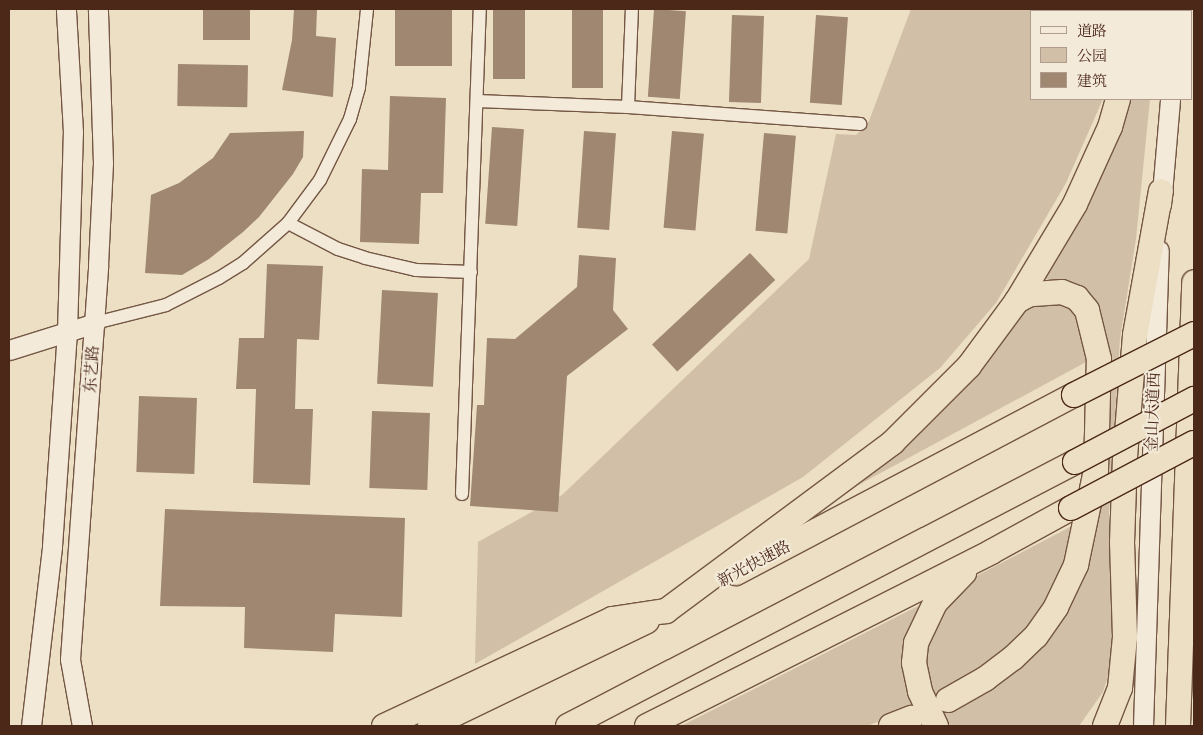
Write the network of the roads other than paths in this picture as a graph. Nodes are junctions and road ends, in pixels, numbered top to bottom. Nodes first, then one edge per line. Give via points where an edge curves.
1 (66, 9) edge
2 (98, 9) edge
3 (367, 9) edge
4 (480, 9) edge
5 (632, 9) edge
6 (1118, 100) edge
7 (1170, 100) edge
8 (477, 101) junction
9 (628, 107) junction
10 (860, 124) dead end
11 (1161, 190) junction
12 (288, 223) junction
13 (470, 272) junction
14 (1194, 282) edge
15 (1017, 301) junction
16 (95, 323) junction
17 (67, 332) junction
18 (1194, 334) edge
19 (9, 350) edge
20 (1194, 399) edge
21 (1194, 443) edge
22 (462, 494) dead end
23 (991, 552) junction
24 (666, 611) junction
25 (948, 700) dead end
26 (31, 726) edge
27 (82, 726) edge
28 (384, 726) edge
29 (430, 726) edge
30 (568, 726) edge
31 (647, 726) edge
32 (936, 726) edge
33 (1105, 726) edge
34 (1142, 726) edge
35 (1178, 726) edge

1 - 17 street, 东艺路 via 73,132
2 - 16 street, 东艺路 via 103,163
3 - 12 street via 359,87 350,119 320,180
4 - 8 street
5 - 9 street
6 - 15 highway via 1110,127 1075,204
7 - 11 street, 金山大道西
8 - 9 street
8 - 13 street
9 - 10 street
11 - 33 highway via 1135,335 1125,456 1122,543 1125,637 1120,688
11 - 34 street, 金山大道西
12 - 13 street via 338,249 365,258 416,270
12 - 16 street via 243,263 219,278 166,305
13 - 22 street
14 - 35 highway
15 - 24 highway via 969,366 892,443
15 - 25 highway via 1030,294 1062,292 1077,298 1087,310 1099,359 1096,470 1076,565 1056,607 1036,636 1014,658 986,679
16 - 17 street
16 - 27 street, 东艺路 via 70,659
17 - 19 street
17 - 26 street, 东艺路 via 52,546
18 - 24 highway, 新光快速路, bridge
20 - 30 highway, bridge
21 - 23 highway, bridge
23 - 31 highway
23 - 32 highway via 951,584 935,603 916,643 914,664 920,690
24 - 28 highway via 612,618
24 - 29 highway, 新光快速路

